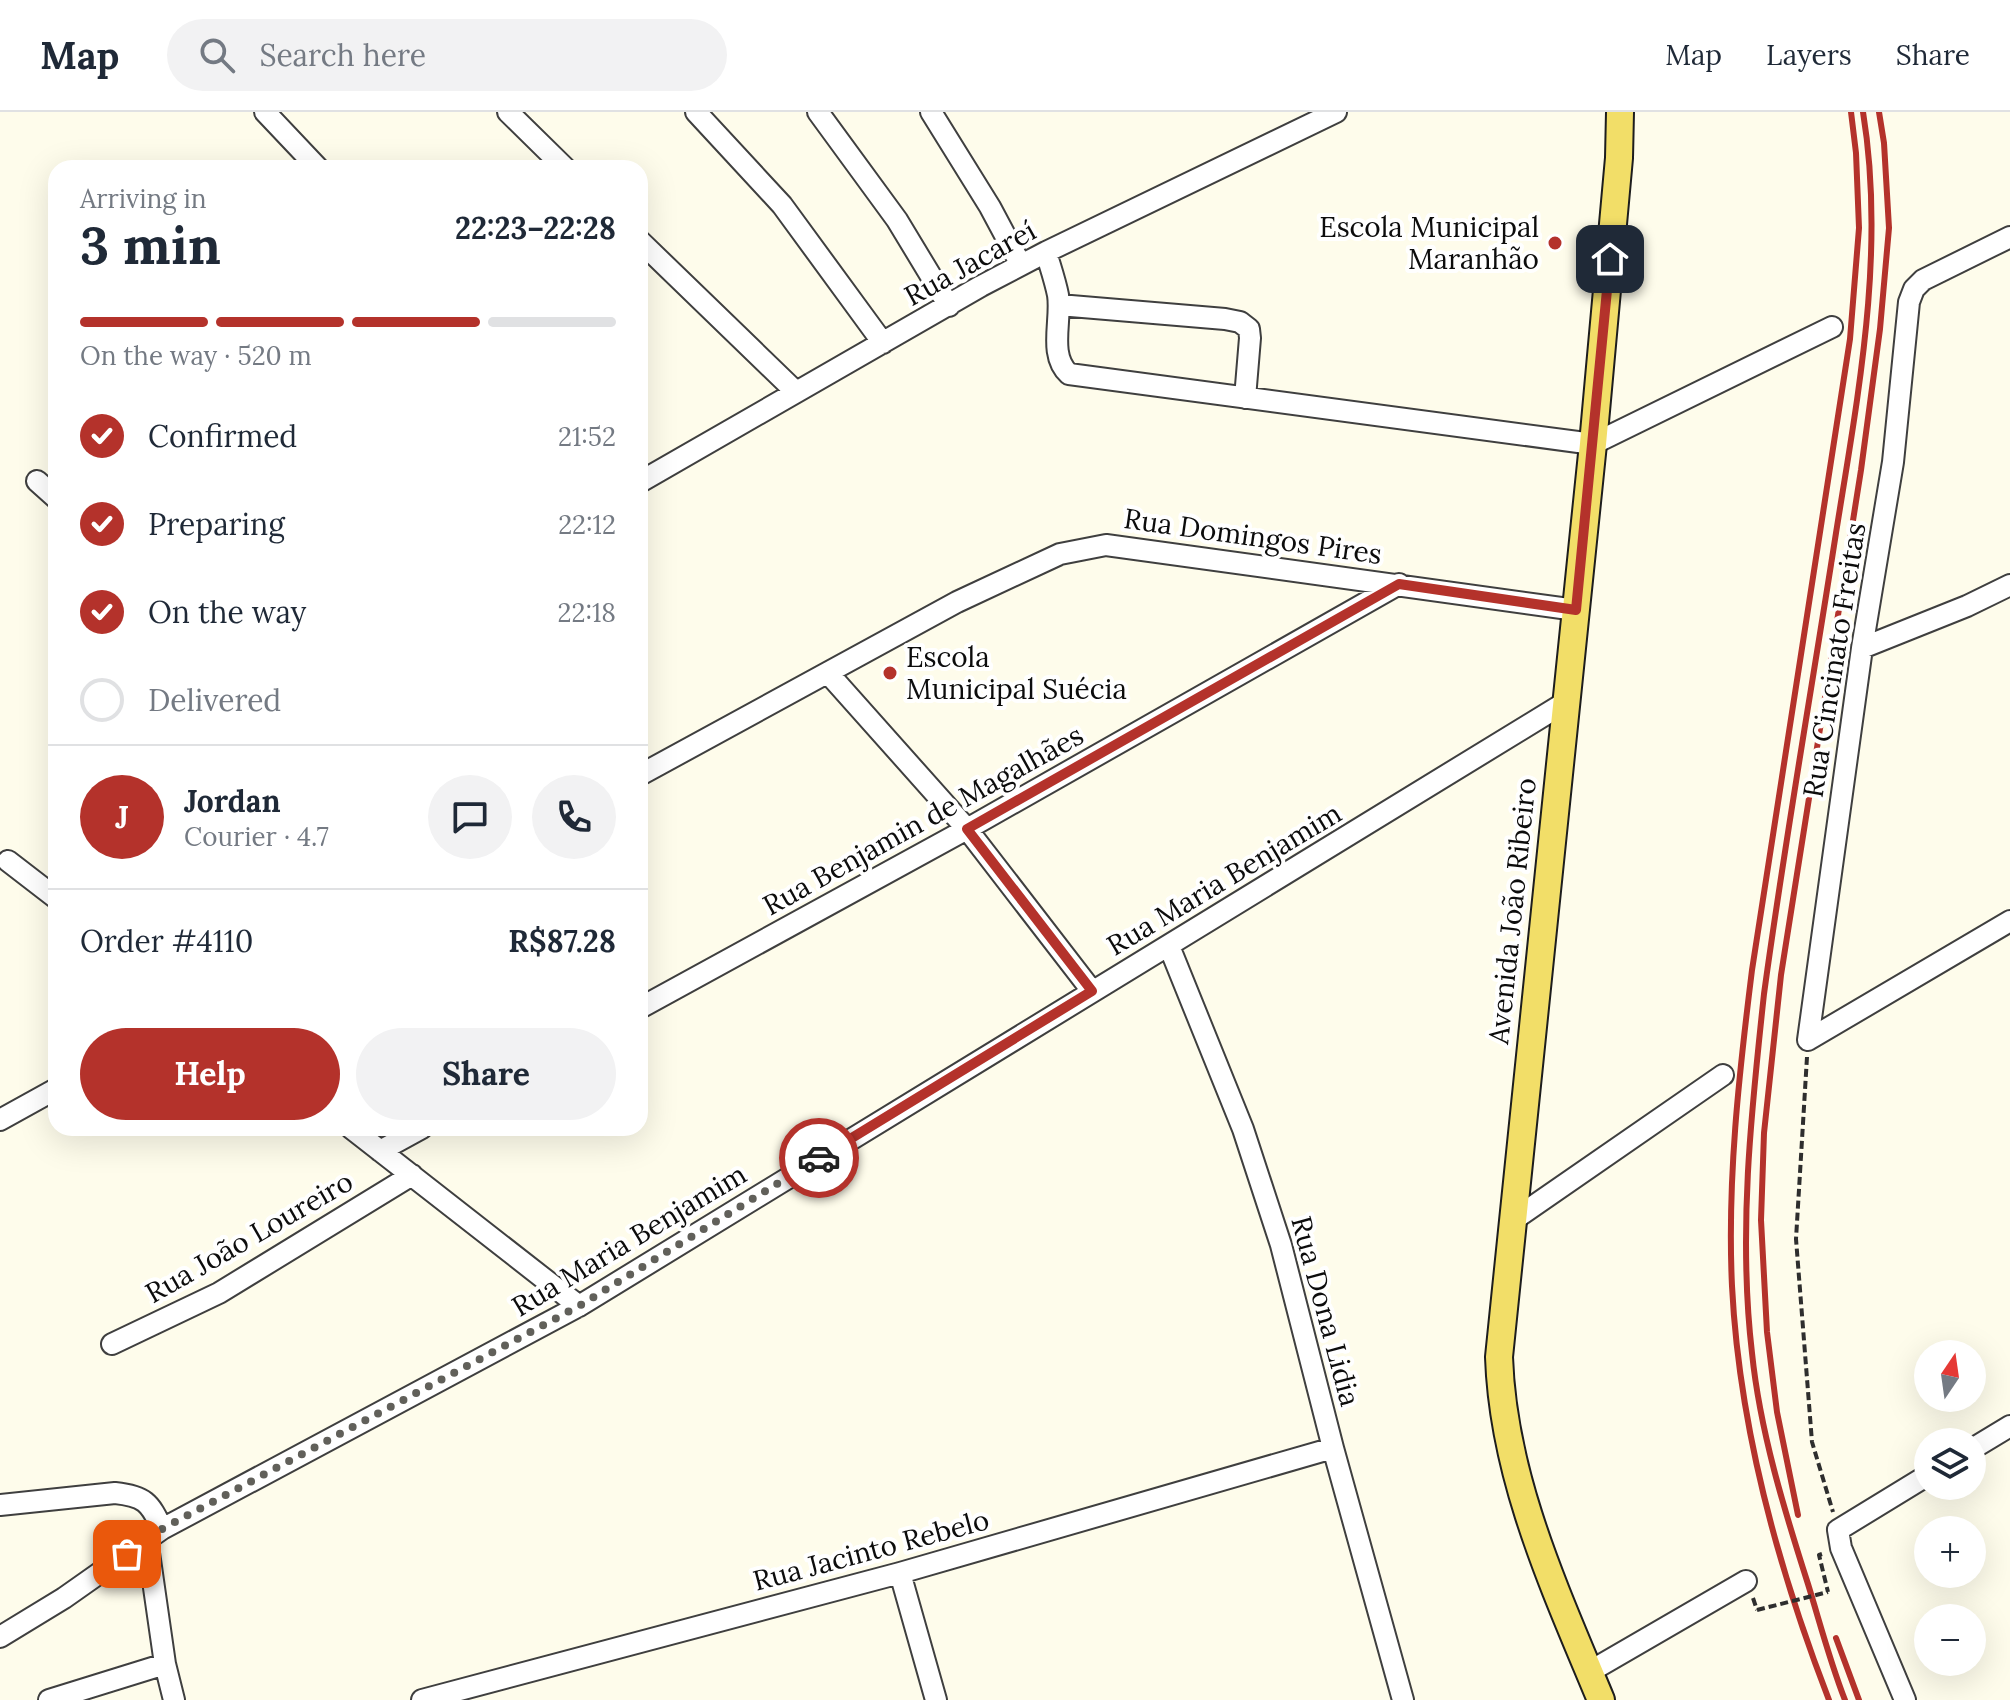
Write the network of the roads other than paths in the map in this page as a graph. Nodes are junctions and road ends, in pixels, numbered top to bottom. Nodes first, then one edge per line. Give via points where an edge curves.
1 (265, 112) edge
2 (508, 112) edge
3 (696, 112) edge
4 (818, 112) edge
5 (931, 112) edge
6 (1336, 112) edge
7 (1620, 112) edge
8 (310, 160) edge
9 (557, 160) edge
10 (2010, 237) edge
11 (648, 249) edge
12 (1046, 252) junction
13 (1021, 265) junction
14 (1059, 305) junction
15 (949, 306) junction
16 (1832, 327) dead end
17 (883, 343) junction
18 (796, 392) junction
19 (1245, 398) junction
20 (1593, 444) junction
21 (648, 477) edge
22 (37, 481) dead end
23 (48, 491) edge
24 (1399, 584) junction
25 (2010, 585) edge
26 (1576, 610) junction
27 (1862, 648) junction
28 (828, 673) junction
29 (1566, 702) junction
30 (648, 771) edge
31 (967, 829) junction
32 (8, 861) dead end
33 (48, 892) edge
34 (2010, 921) edge
35 (1169, 946) junction
36 (1092, 991) junction
37 (648, 1004) edge
38 (1723, 1075) dead end
39 (48, 1093) edge
40 (0, 1120) edge
41 (361, 1136) edge
42 (407, 1136) edge
43 (380, 1151) junction
44 (412, 1175) junction
45 (1512, 1221) junction
46 (579, 1306) junction
47 (112, 1344) dead end
48 (2010, 1426) edge
49 (1986, 1441) edge
50 (1333, 1448) junction
51 (1914, 1484) edge
52 (0, 1505) edge
53 (154, 1534) junction
54 (900, 1573) junction
55 (1746, 1581) dead end
56 (0, 1637) edge
57 (165, 1664) junction
58 (1589, 1672) junction
59 (49, 1700) edge
60 (174, 1700) edge
61 (422, 1700) edge
62 (936, 1700) edge
63 (1403, 1700) edge
64 (1601, 1700) edge
65 (1905, 1700) edge

1 - 8 street
2 - 9 street
3 - 17 street via 782,205
4 - 15 street via 897,220
5 - 13 street
6 - 12 street, Rua Jacareí
7 - 20 main road, Avenida João Ribeiro
10 - 27 street, Rua Cincinato Freitas via 1914,289 1906,317 1893,462
11 - 18 street
12 - 13 street, Rua Jacareí
12 - 14 street
13 - 15 street, Rua Jacareí
14 - 19 street via 1057,354 1069,374
14 - 19 street via 1240,322 1250,338
15 - 17 street, Rua Jacareí
16 - 20 street
17 - 18 street, Rua Jacareí
18 - 21 street, Rua Jacareí
19 - 20 street
20 - 26 main road, Avenida João Ribeiro
22 - 23 street
24 - 26 street, Rua Domingos Pires
24 - 28 street, Rua Domingos Pires via 1106,545 1060,554 957,602
24 - 31 street, Rua Benjamin de Magalhães
25 - 27 street
26 - 29 main road, Avenida João Ribeiro
27 - 34 street, Rua Cincinato Freitas via 1808,1040
28 - 30 street, Rua Domingos Pires
28 - 31 street
29 - 35 street, Rua Maria Benjamim
29 - 45 main road, Avenida João Ribeiro
31 - 36 street
31 - 37 street, Rua Benjamin de Magalhães
32 - 33 street
35 - 36 street, Rua Maria Benjamim
35 - 50 street, Rua Dona Lidia via 1261,1179
36 - 46 street, Rua Maria Benjamim
38 - 45 street
39 - 40 street
41 - 43 street
42 - 43 street
43 - 44 street
44 - 46 street
44 - 47 street, Rua João Loureiro via 219,1293
45 - 58 main road, Avenida João Ribeiro via 1500,1330 1504,1419 1526,1511
46 - 53 street, Rua Maria Benjamim
48 - 49 street
50 - 54 street, Rua Jacinto Rebelo
50 - 63 street, Rua Dona Lidia
51 - 65 street via 1838,1530
52 - 53 street via 131,1495 152,1508
53 - 56 street, Rua Maria Benjamim
53 - 57 street
54 - 61 street, Rua Jacinto Rebelo
54 - 62 street
55 - 58 street
57 - 59 street
57 - 60 street
58 - 64 main road, Avenida João Ribeiro

